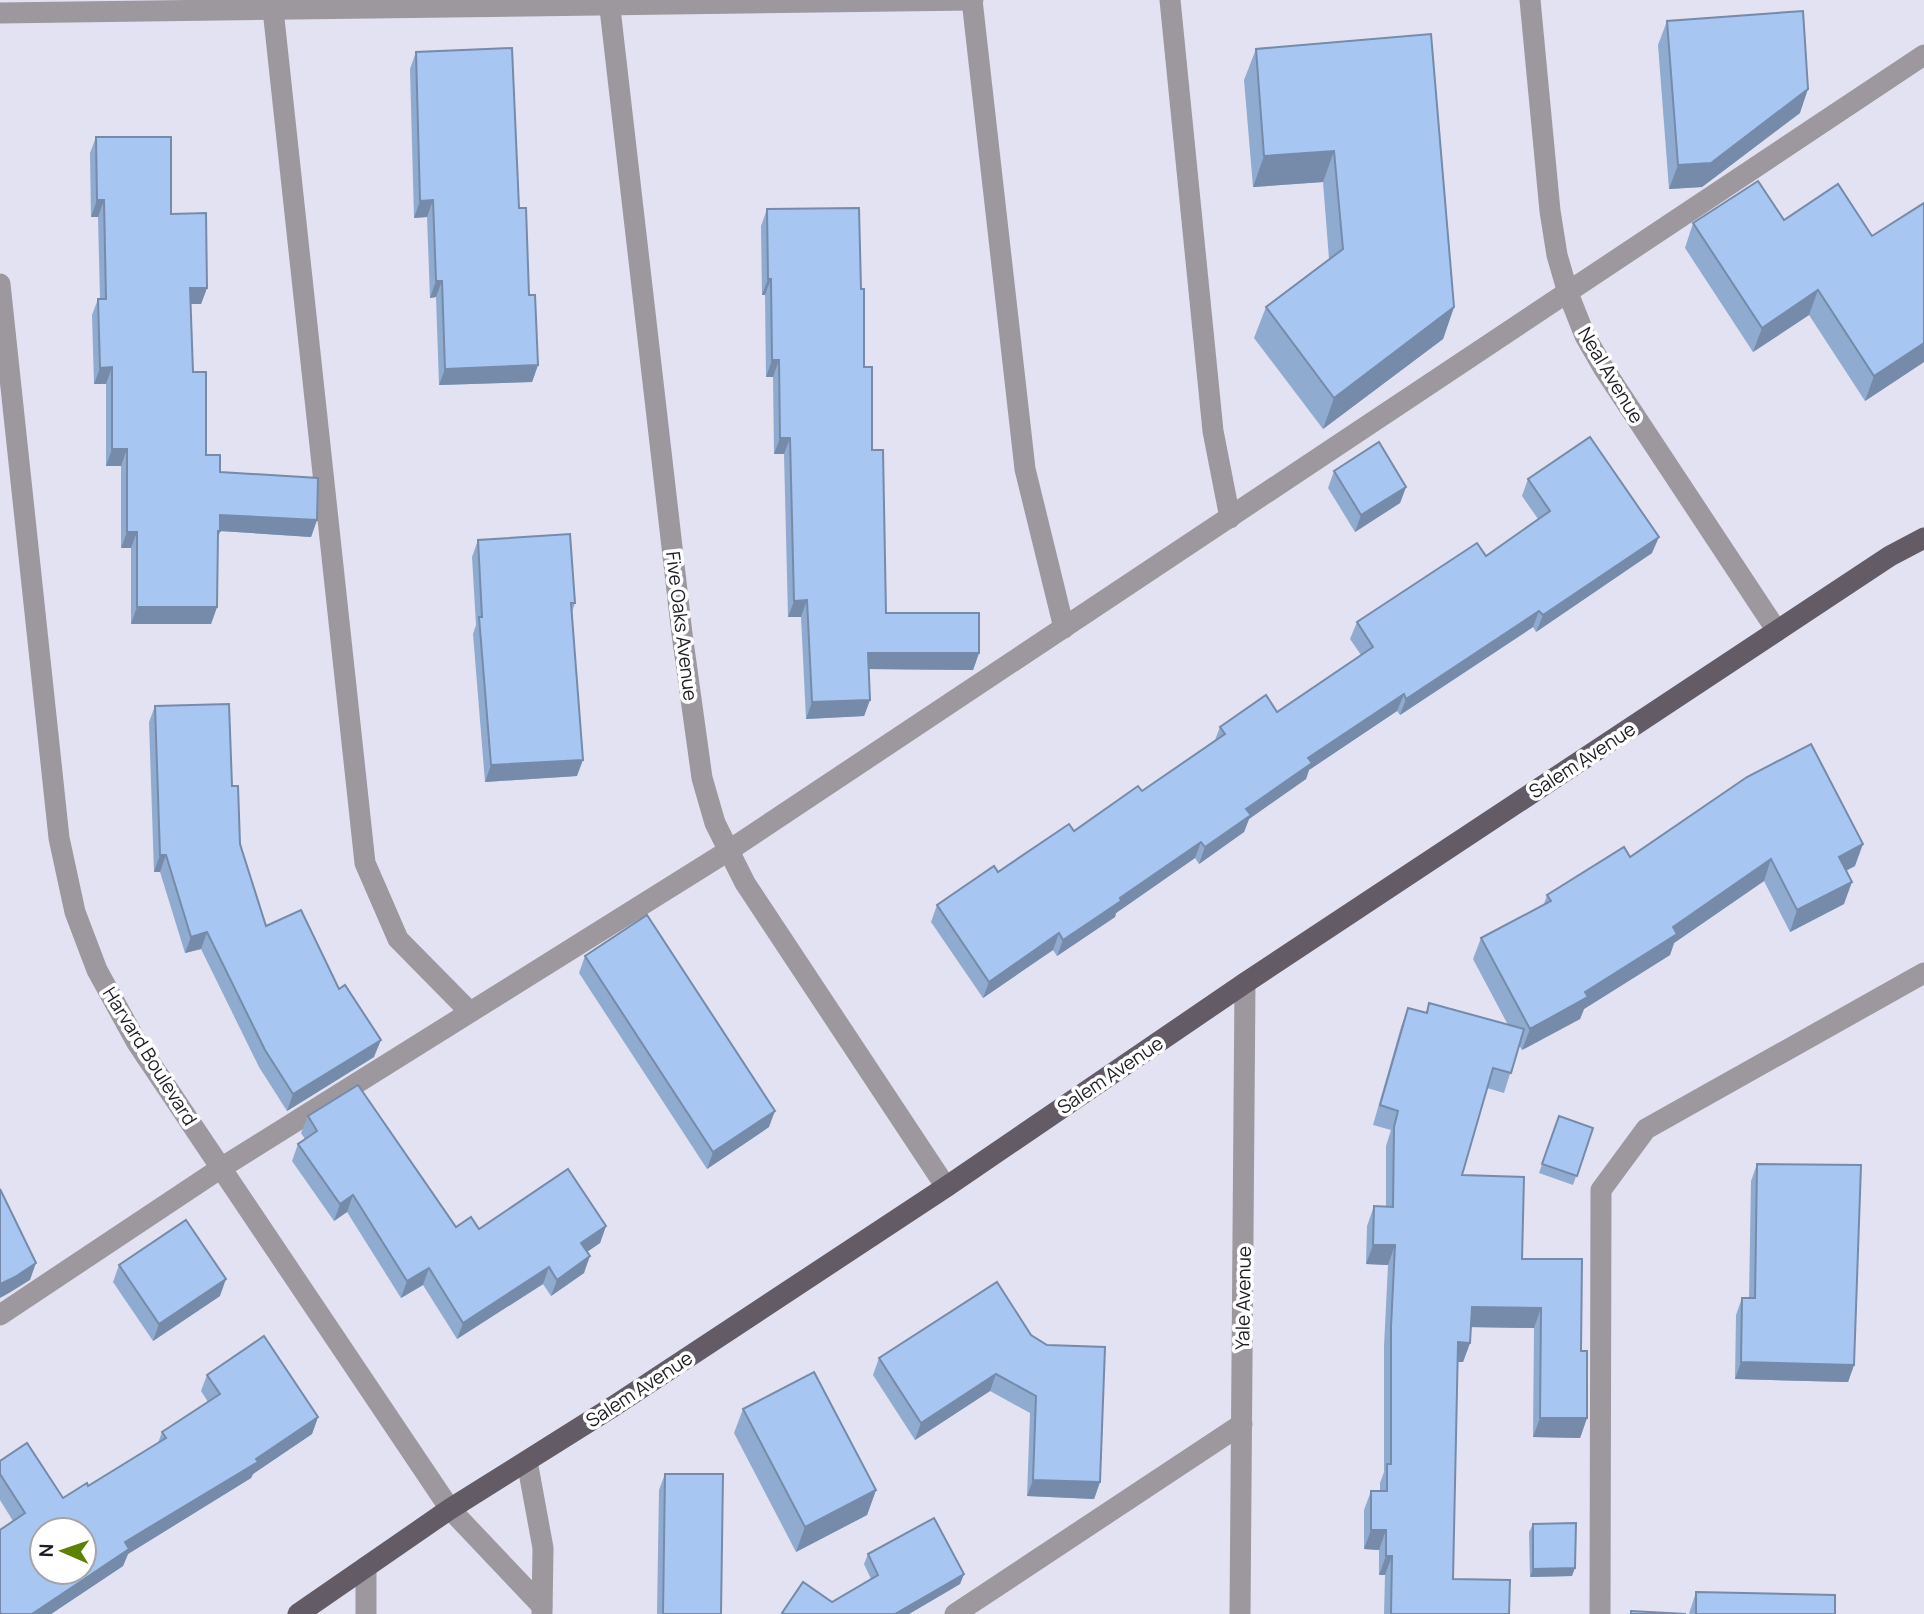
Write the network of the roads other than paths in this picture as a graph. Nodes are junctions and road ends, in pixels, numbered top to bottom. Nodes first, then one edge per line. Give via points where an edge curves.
1 (972, 0) edge
2 (1170, 0) edge
3 (1530, 0) edge
4 (609, 2) edge
5 (272, 4) edge
6 (0, 13) edge
7 (1924, 55) edge
8 (0, 284) edge
9 (1567, 293) junction
10 (1230, 518) junction
11 (1924, 538) edge
12 (1064, 628) junction
13 (1777, 631) junction
14 (728, 851) junction
15 (1924, 973) edge
16 (1245, 983) junction
17 (470, 1012) junction
18 (221, 1168) junction
19 (946, 1187) junction
20 (0, 1315) edge
21 (1242, 1424) junction
22 (527, 1461) junction
23 (450, 1509) junction
24 (366, 1567) junction
25 (542, 1610) edge
26 (298, 1614) edge
27 (366, 1614) edge
28 (955, 1614) edge
29 (1240, 1614) edge
30 (1600, 1614) edge

1 - 4 street
1 - 12 street via 1026,469
2 - 10 street via 1213,431
3 - 9 street, Neal Avenue via 1550,211
4 - 5 street
4 - 14 street, Five Oaks Avenue via 702,778
5 - 6 street
5 - 17 street via 365,863 398,939
7 - 9 street
8 - 18 street, Harvard Boulevard via 59,838 75,912 97,970 137,1043
9 - 10 street
9 - 13 street, Neal Avenue via 1604,369
10 - 12 street
11 - 13 main road, Salem Avenue
12 - 14 street
13 - 16 main road, Salem Avenue
14 - 17 street
14 - 19 street, Five Oaks Avenue via 744,883
15 - 30 street via 1646,1129 1601,1190
16 - 19 main road, Salem Avenue
16 - 21 street, Yale Avenue
17 - 18 street
18 - 20 street
18 - 23 street, Harvard Boulevard
19 - 22 main road, Salem Avenue
21 - 28 street
21 - 29 street, Yale Avenue
22 - 23 main road, Salem Avenue
22 - 25 street via 543,1548
23 - 24 main road, Salem Avenue
23 - 25 street, Harvard Boulevard
24 - 26 main road, Salem Avenue
24 - 27 street

